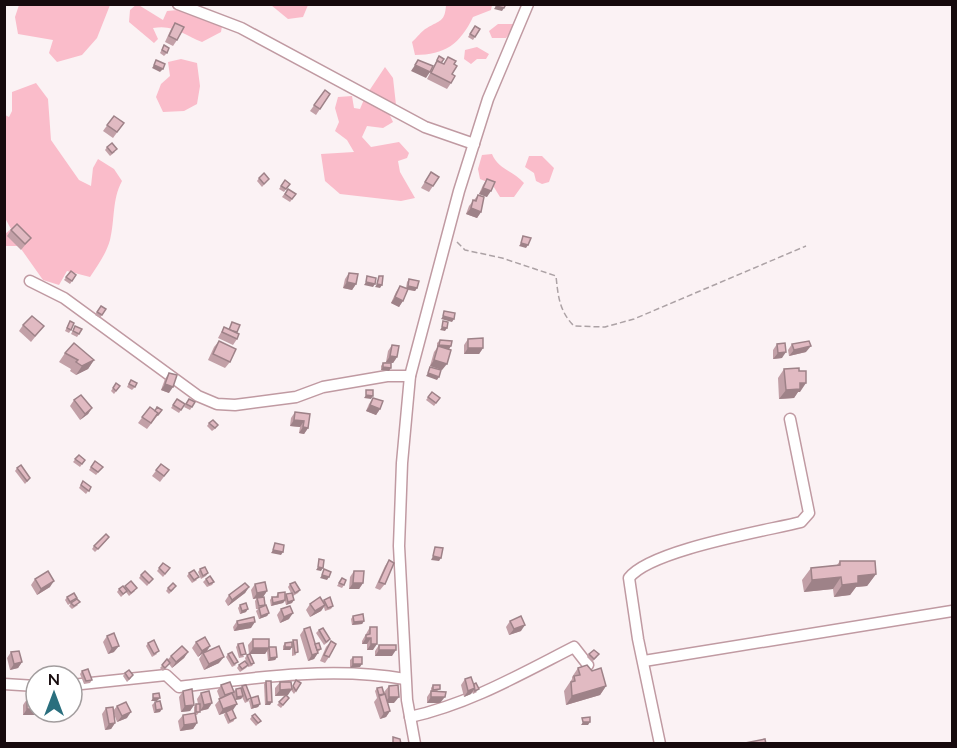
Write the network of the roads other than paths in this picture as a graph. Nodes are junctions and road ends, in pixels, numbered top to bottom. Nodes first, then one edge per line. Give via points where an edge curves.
1 (178, 4) edge
2 (528, 4) edge
3 (474, 144) junction
4 (30, 281) dead end
5 (410, 376) junction
6 (790, 419) dead end
7 (952, 610) edge
8 (644, 661) junction
9 (588, 665) edge
10 (405, 679) junction
11 (4, 684) edge
12 (84, 684) edge
13 (24, 685) edge
14 (410, 717) junction
15 (415, 744) edge
16 (660, 744) edge

1 - 3 street via 241,28 425,127
2 - 3 street via 488,99
3 - 5 street
4 - 5 street via 64,298 198,396 217,404 297,397 322,387
5 - 10 street via 399,546
6 - 8 street via 807,518 682,551 632,574 629,587
7 - 8 street
8 - 16 street
9 - 14 street via 574,647 439,711
10 - 12 street via 377,674 338,675 179,687 166,675
10 - 14 street
11 - 13 street
14 - 15 street

